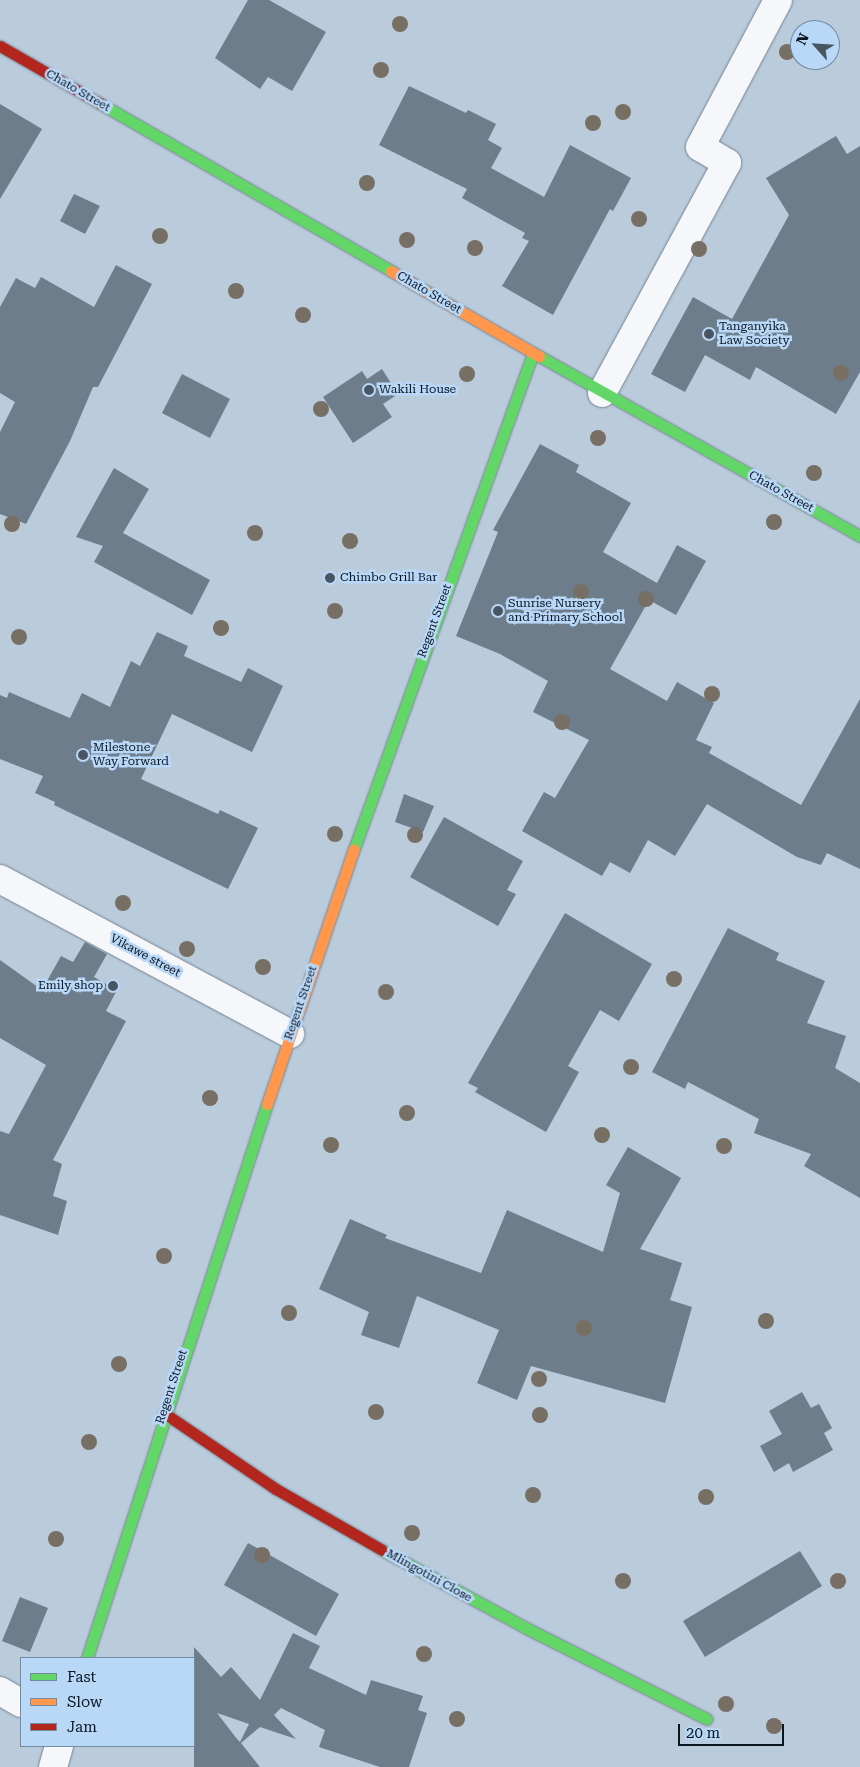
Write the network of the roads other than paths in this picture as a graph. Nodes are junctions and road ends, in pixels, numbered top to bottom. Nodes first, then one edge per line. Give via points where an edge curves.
1 (778, 0) edge
2 (0, 46) edge
3 (533, 354) junction
4 (602, 393) junction
5 (860, 536) edge
6 (0, 879) edge
7 (290, 1034) junction
8 (164, 1413) junction
9 (86, 1657) edge
10 (0, 1691) edge
11 (20, 1702) edge
12 (707, 1719) dead end
13 (59, 1747) edge
14 (52, 1767) edge

1 - 4 street via 700,147 728,163
2 - 3 street, Chato Street
3 - 4 street, Chato Street
3 - 7 street, Regent Street via 393,736
4 - 5 street, Chato Street
6 - 7 street, Vikawe street
7 - 8 street, Regent Street
8 - 9 street, Regent Street
8 - 12 street, Mlingotini Close via 276,1489 377,1547 528,1630
10 - 11 street
13 - 14 street

